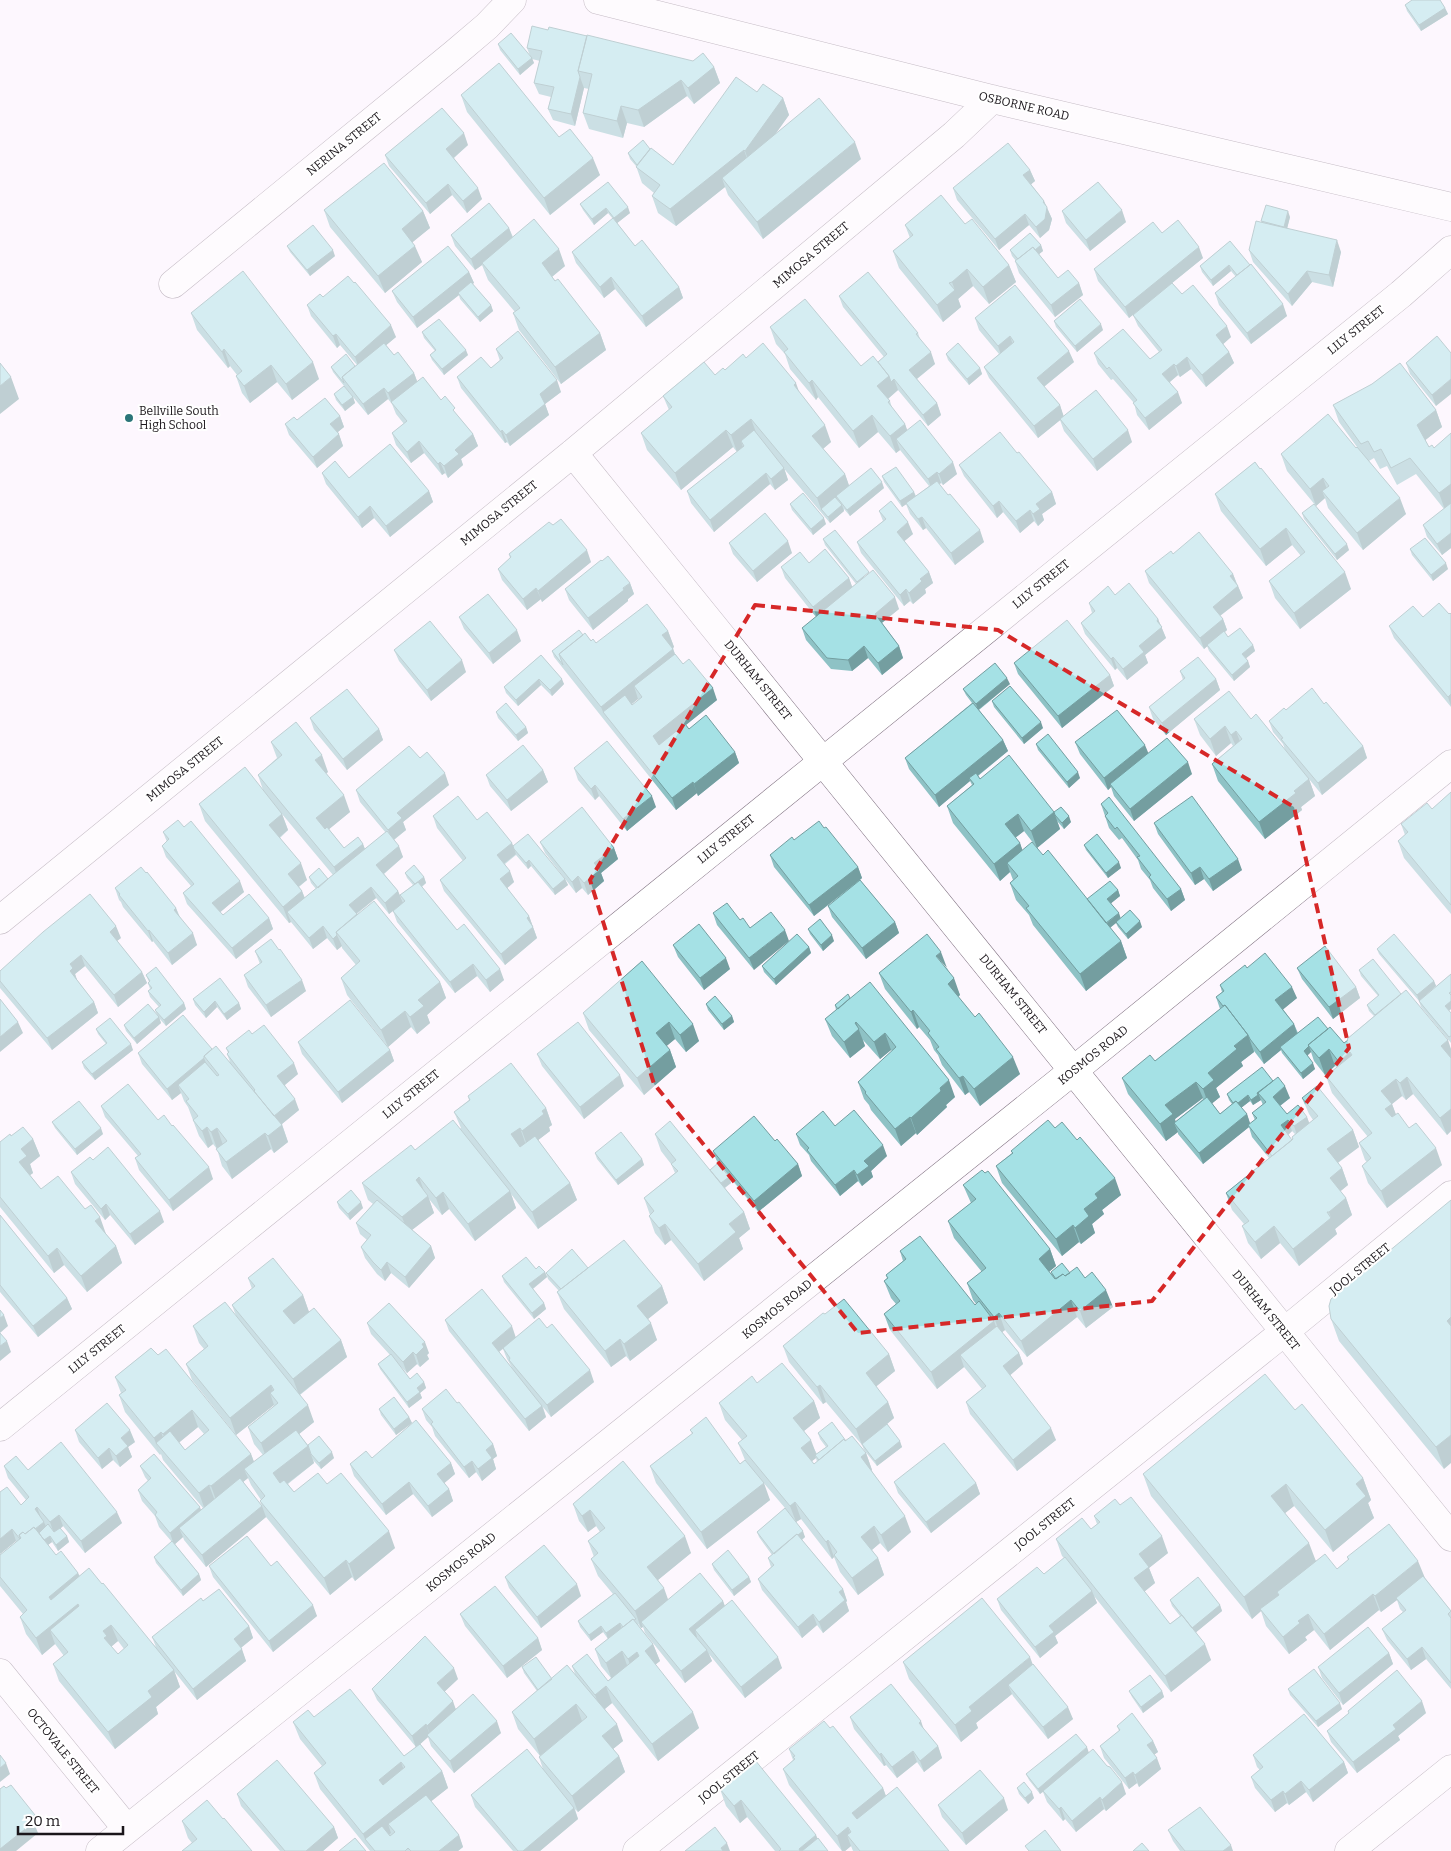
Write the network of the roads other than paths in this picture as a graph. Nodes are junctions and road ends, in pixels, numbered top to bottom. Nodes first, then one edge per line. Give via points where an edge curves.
1 (512, 0) edge
2 (598, 0) edge
3 (992, 99) junction
4 (1451, 207) edge
5 (1451, 250) edge
6 (173, 284) dead end
7 (574, 453) junction
8 (823, 760) junction
9 (1451, 764) edge
10 (0, 920) edge
11 (1074, 1070) junction
12 (1451, 1195) edge
13 (1284, 1332) junction
14 (0, 1427) edge
15 (1451, 1536) edge
16 (0, 1673) edge
17 (1451, 1770) edge
18 (127, 1829) junction
19 (100, 1851) edge
20 (637, 1851) edge
21 (1349, 1851) edge

1 - 6 street, NERINA STREET via 454,54
2 - 3 street, OSBORNE ROAD
3 - 4 street, OSBORNE ROAD
3 - 7 street, MIMOSA STREET via 954,136
5 - 8 street, LILY STREET
7 - 8 street, DURHAM STREET
7 - 10 street, MIMOSA STREET
8 - 11 street, DURHAM STREET
8 - 14 street, LILY STREET
9 - 11 street, KOSMOS ROAD
11 - 13 street, DURHAM STREET
11 - 18 street, KOSMOS ROAD
12 - 13 street, JOOL STREET
13 - 15 street, DURHAM STREET
13 - 20 street, JOOL STREET
16 - 18 street, OCTOVALE STREET
17 - 21 street
18 - 19 street, KOSMOS ROAD

